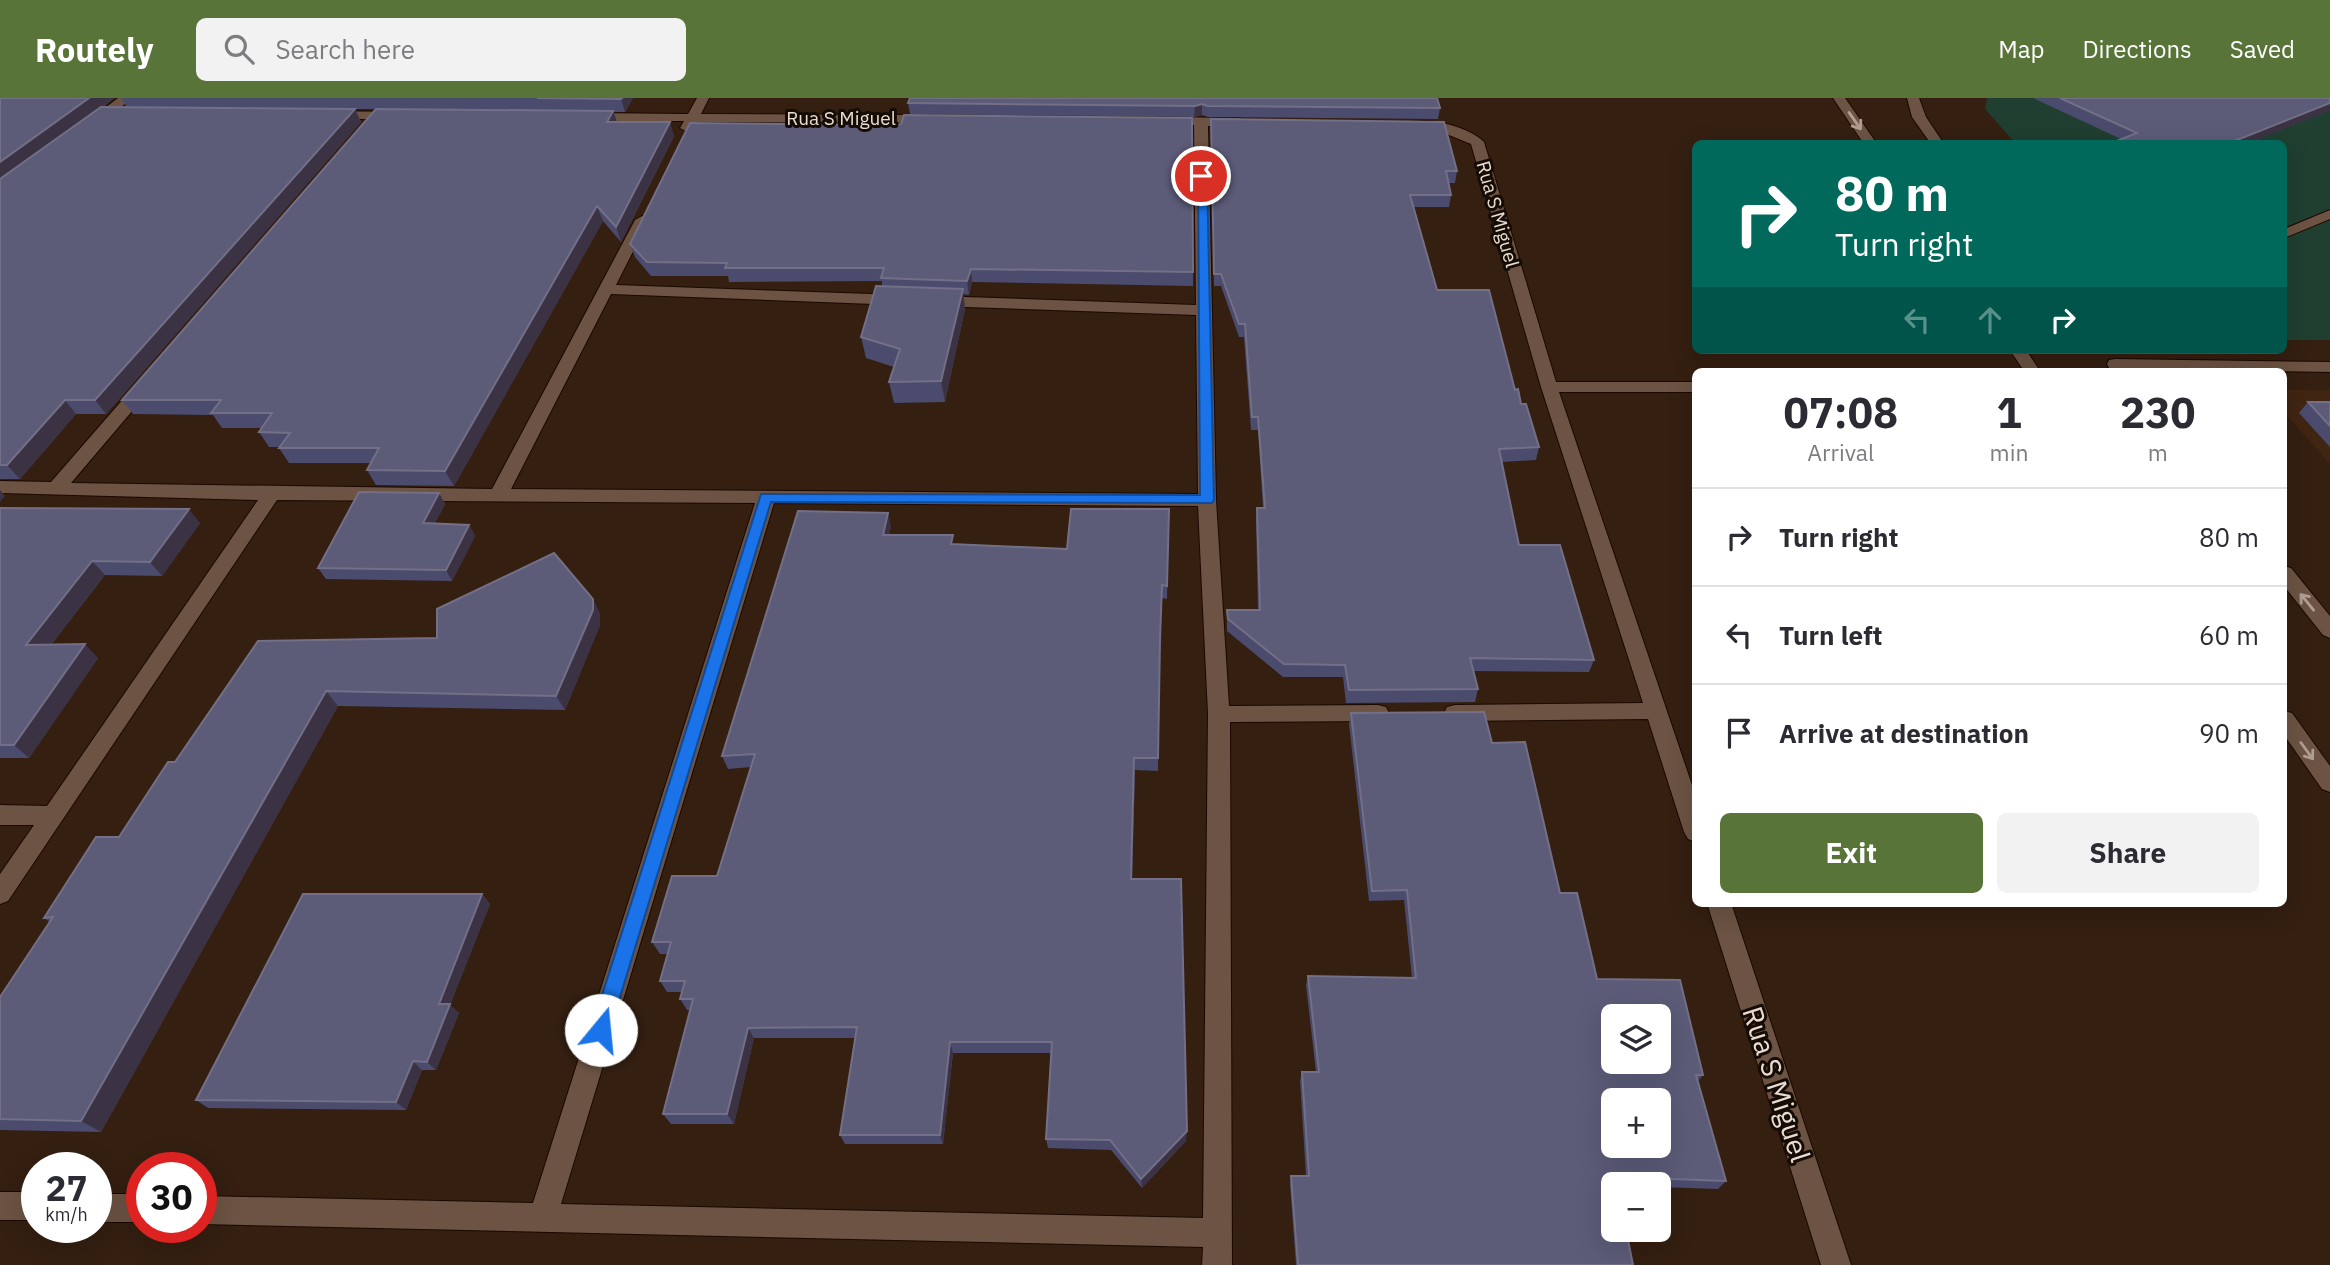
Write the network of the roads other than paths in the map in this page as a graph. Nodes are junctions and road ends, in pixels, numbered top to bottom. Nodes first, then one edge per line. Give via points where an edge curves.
1 (126, 98) edge
2 (703, 98) edge
3 (1839, 98) edge
4 (1913, 98) edge
5 (108, 113) junction
6 (135, 113) edge
7 (310, 115) edge
8 (377, 116) junction
9 (404, 116) edge
10 (569, 117) edge
11 (693, 117) junction
12 (940, 119) edge
13 (1146, 121) edge
14 (1201, 121) junction
15 (1256, 122) edge
16 (1409, 125) edge
17 (78, 135) edge
18 (359, 136) edge
19 (1868, 140) edge
20 (1935, 140) edge
21 (681, 142) edge
22 (650, 203) edge
23 (2330, 214) edge
24 (2287, 233) edge
25 (608, 289) junction
26 (1203, 310) junction
27 (2106, 354) edge
28 (2330, 367) edge
29 (2118, 368) edge
30 (154, 374) edge
31 (1549, 387) junction
32 (1692, 387) edge
33 (0, 487) edge
34 (56, 488) junction
35 (272, 494) junction
36 (499, 494) junction
37 (766, 498) junction
38 (1207, 500) junction
39 (2287, 577) edge
40 (2330, 630) edge
41 (1657, 711) junction
42 (1397, 713) edge
43 (1438, 713) edge
44 (1219, 714) junction
45 (2287, 723) edge
46 (2330, 783) edge
47 (0, 815) edge
48 (53, 816) junction
49 (1692, 820) edge
50 (0, 894) edge
51 (1720, 907) edge
52 (0, 1206) edge
53 (21, 1206) edge
54 (217, 1210) edge
55 (543, 1216) junction
56 (1216, 1233) junction
57 (1217, 1265) edge
58 (1836, 1265) edge

1 - 5 street
2 - 11 street
3 -> 19 street
4 - 20 street via 1919,117
5 - 6 street
5 - 17 street
7 - 8 street
8 - 9 street
8 - 18 street
10 - 11 street, Rua S Miguel
11 - 12 street, Rua S Miguel
11 - 21 street
13 - 14 street
14 - 15 street
14 - 26 street
16 - 31 street, Rua S Miguel via 1458,131 1477,142
22 - 25 street
23 - 24 street
25 - 26 street
25 - 36 street
26 - 38 street
27 - 29 street
28 - 29 street
30 - 34 street
31 - 32 street
31 - 41 street, Rua S Miguel
33 - 34 street
34 - 35 street
35 - 36 street
35 - 48 street
36 - 37 street
37 - 38 street
37 - 55 street
38 - 44 street
40 -> 39 street
41 - 43 street
41 - 49 street, Rua S Miguel
42 - 44 street
44 - 56 street
45 -> 46 street
47 - 48 street
48 - 50 street
51 - 58 street, Rua S Miguel
52 - 53 street
54 - 55 street
55 - 56 street
56 - 57 street

